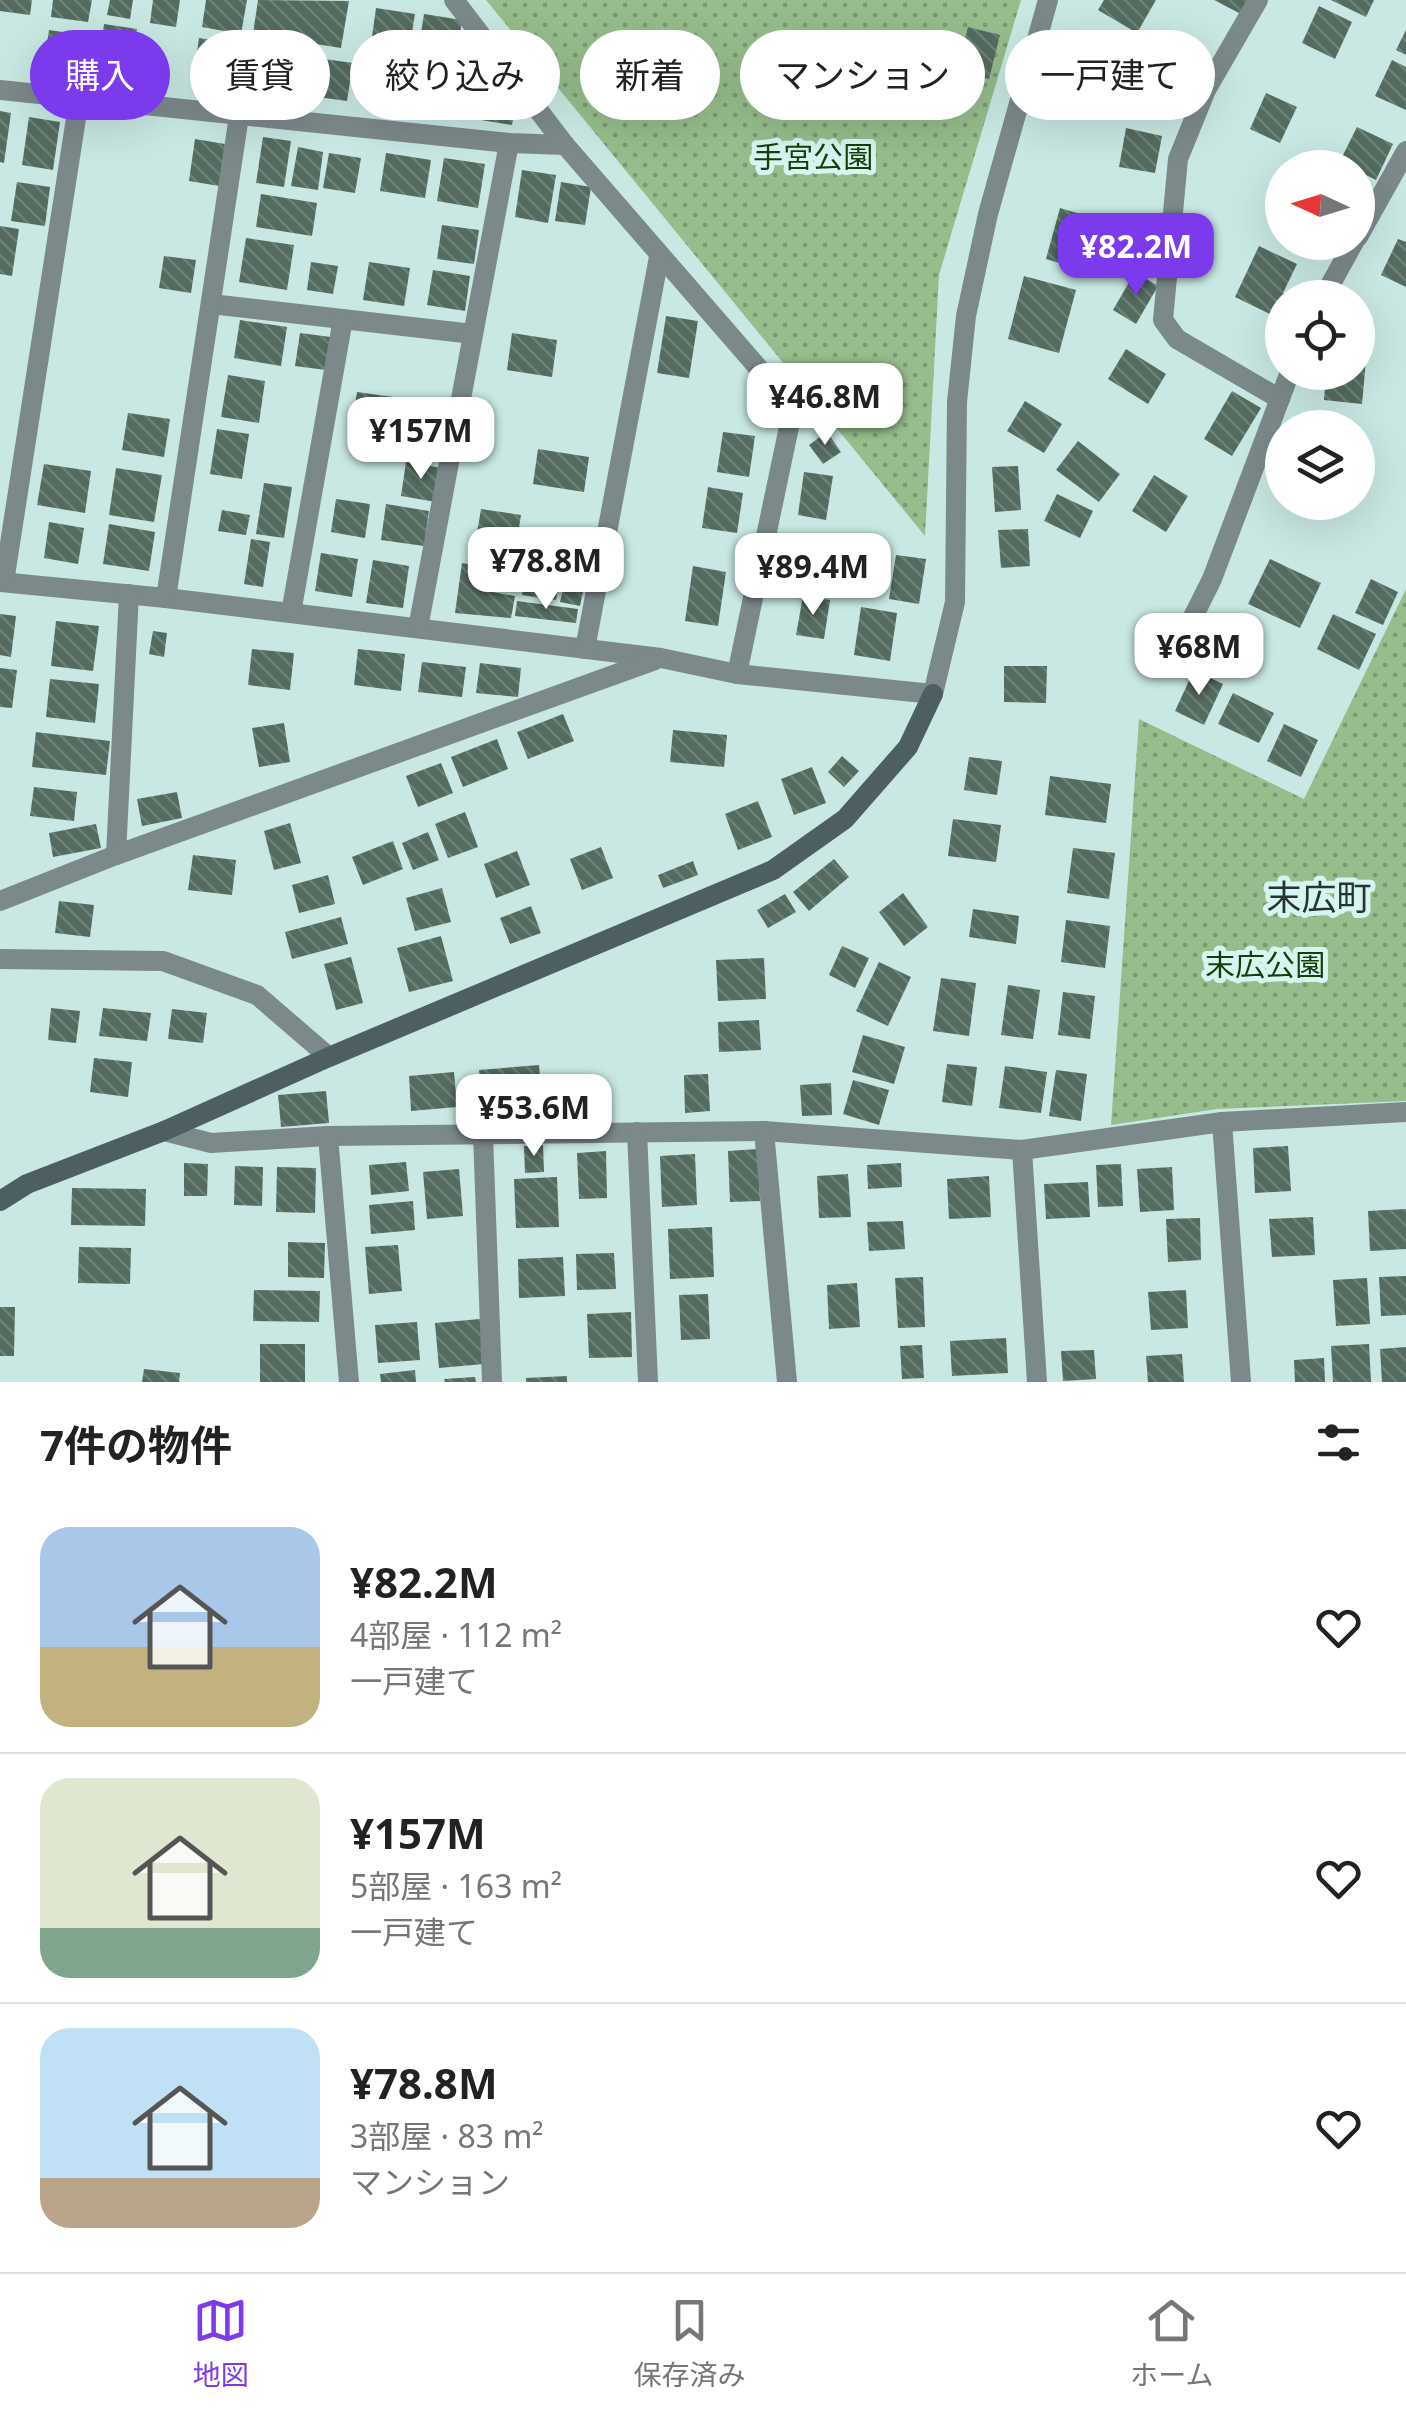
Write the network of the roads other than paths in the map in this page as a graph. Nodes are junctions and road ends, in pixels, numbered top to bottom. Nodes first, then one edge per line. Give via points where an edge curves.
1 (454, 0) edge
2 (1048, 0) edge
3 (1258, 0) edge
4 (0, 90) edge
5 (30, 93) edge
6 (76, 120) edge
7 (238, 120) edge
8 (279, 120) edge
9 (509, 143) junction
10 (565, 145) junction
11 (1406, 151) edge
12 (1375, 206) edge
13 (659, 257) junction
14 (211, 304) junction
15 (343, 319) junction
16 (473, 334) junction
17 (1283, 390) edge
18 (1280, 399) junction
19 (2, 582) edge
20 (129, 594) junction
21 (166, 598) junction
22 (291, 613) junction
23 (418, 628) junction
24 (585, 649) junction
25 (661, 658) junction
26 (1172, 659) dead end
27 (738, 674) junction
28 (934, 694) junction
29 (116, 854) junction
30 (0, 901) edge
31 (0, 959) edge
32 (328, 1057) junction
33 (1406, 1112) edge
34 (1222, 1122) junction
35 (164, 1131) junction
36 (764, 1131) junction
37 (637, 1132) junction
38 (483, 1134) junction
39 (328, 1136) junction
40 (1022, 1150) junction
41 (0, 1201) edge
42 (349, 1382) edge
43 (492, 1382) edge
44 (648, 1382) edge
45 (787, 1382) edge
46 (1037, 1382) edge
47 (1241, 1382) edge

1 - 10 street
2 - 28 street via 966,316 957,402 955,602
3 - 18 street via 1206,90 1178,159 1163,320 1177,339
4 - 5 street
6 - 19 street
7 - 14 street
8 - 9 street
9 - 10 street
9 - 16 street
10 - 13 street
11 - 12 street
13 - 24 street
13 - 27 street via 793,408
14 - 15 street
14 - 21 street
15 - 16 street
15 - 22 street
16 - 23 street
17 - 18 street
18 - 26 street via 1212,579
19 - 20 street
20 - 21 street
20 - 29 street
21 - 22 street
22 - 23 street
23 - 24 street
24 - 25 street
25 - 27 street
25 - 29 street
27 - 28 street
28 - 32 street via 908,746 845,819 773,870
29 - 30 street
31 - 32 street via 163,961 258,995
32 - 35 street
33 - 34 street
34 - 40 street
34 - 47 street
35 - 39 street via 211,1143
35 - 41 street via 27,1184
36 - 37 street
36 - 40 street
36 - 45 street
37 - 38 street
37 - 44 street
38 - 39 street
38 - 43 street
39 - 42 street
40 - 46 street

